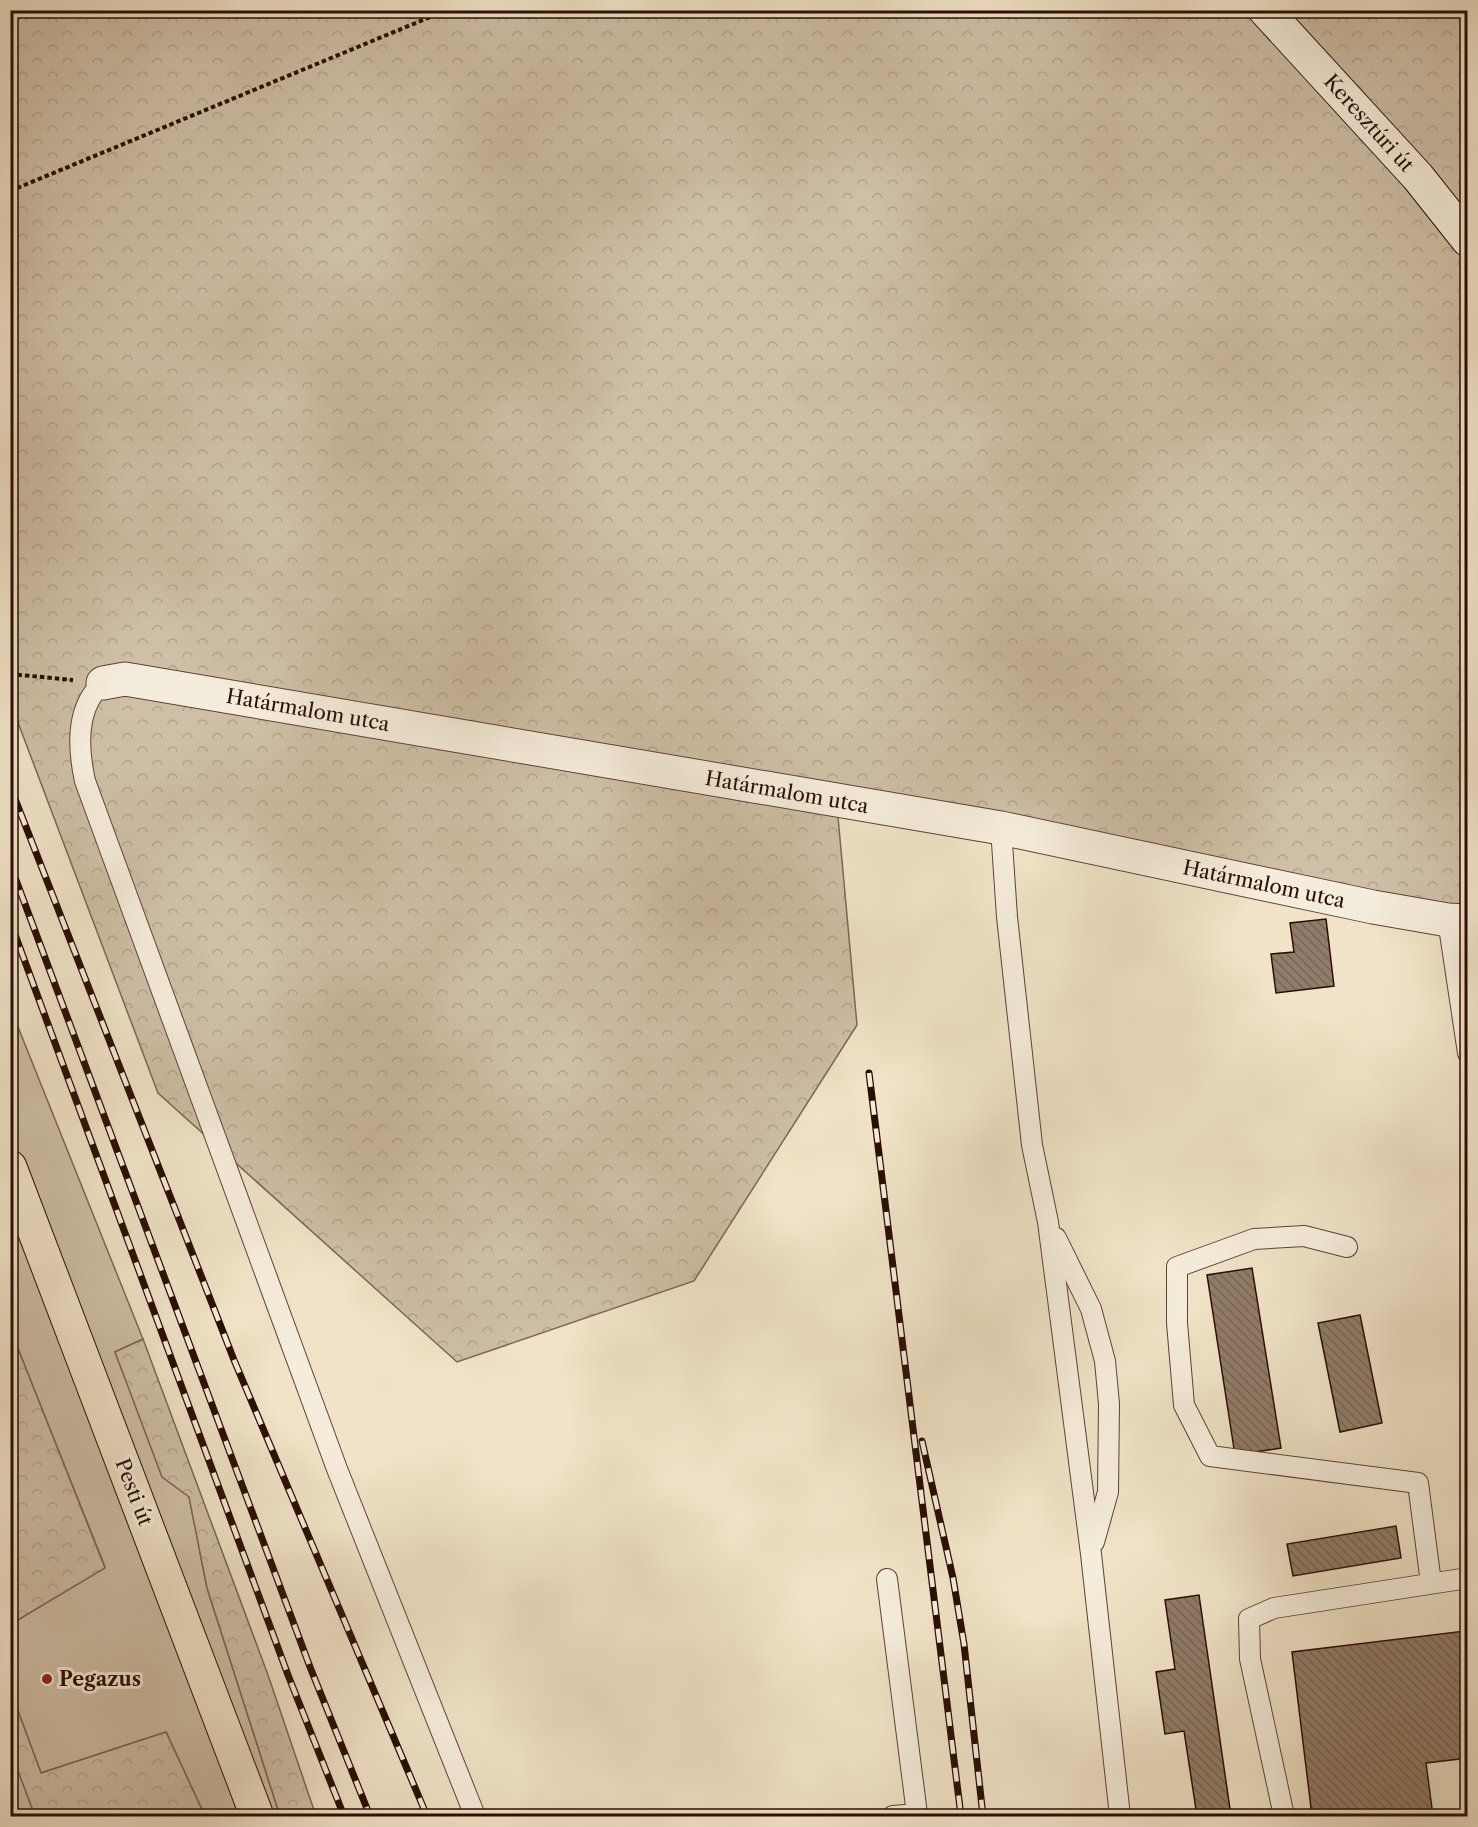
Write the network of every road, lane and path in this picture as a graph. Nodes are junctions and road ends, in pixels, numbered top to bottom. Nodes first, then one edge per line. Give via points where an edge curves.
1 (447, 10) edge
2 (1264, 10) edge
3 (10, 191) edge
4 (1467, 240) edge
5 (10, 674) edge
6 (103, 683) junction
7 (1001, 828) junction
8 (1458, 920) edge
9 (1467, 1053) edge
10 (10, 1167) edge
11 (1048, 1222) junction
12 (1347, 1246) dead end
13 (1092, 1554) junction
14 (1467, 1578) edge
15 (887, 1579) dead end
16 (1431, 1583) junction
17 (257, 1816) edge
18 (475, 1816) edge
19 (893, 1816) edge
20 (1120, 1816) edge
21 (1284, 1816) edge

1 - 3 path
2 - 4 street, Keresztúri út via 1418,177
5 - 6 path
6 - 7 street, Határmalom utca via 125,680
6 - 18 lane via 90,700 80,731 85,781 337,1468
7 - 8 street, Határmalom utca via 1373,907
7 - 11 lane via 1032,1145
8 - 9 lane
10 - 17 main road, Pesti út
11 - 13 lane
11 - 13 lane via 1090,1309 1105,1361 1109,1404 1107,1492
12 - 16 lane via 1304,1236 1254,1239 1177,1268 1184,1405 1210,1456 1418,1483
13 - 20 lane
14 - 16 lane
15 - 19 lane via 917,1814
16 - 21 lane via 1274,1608 1249,1619 1250,1659

